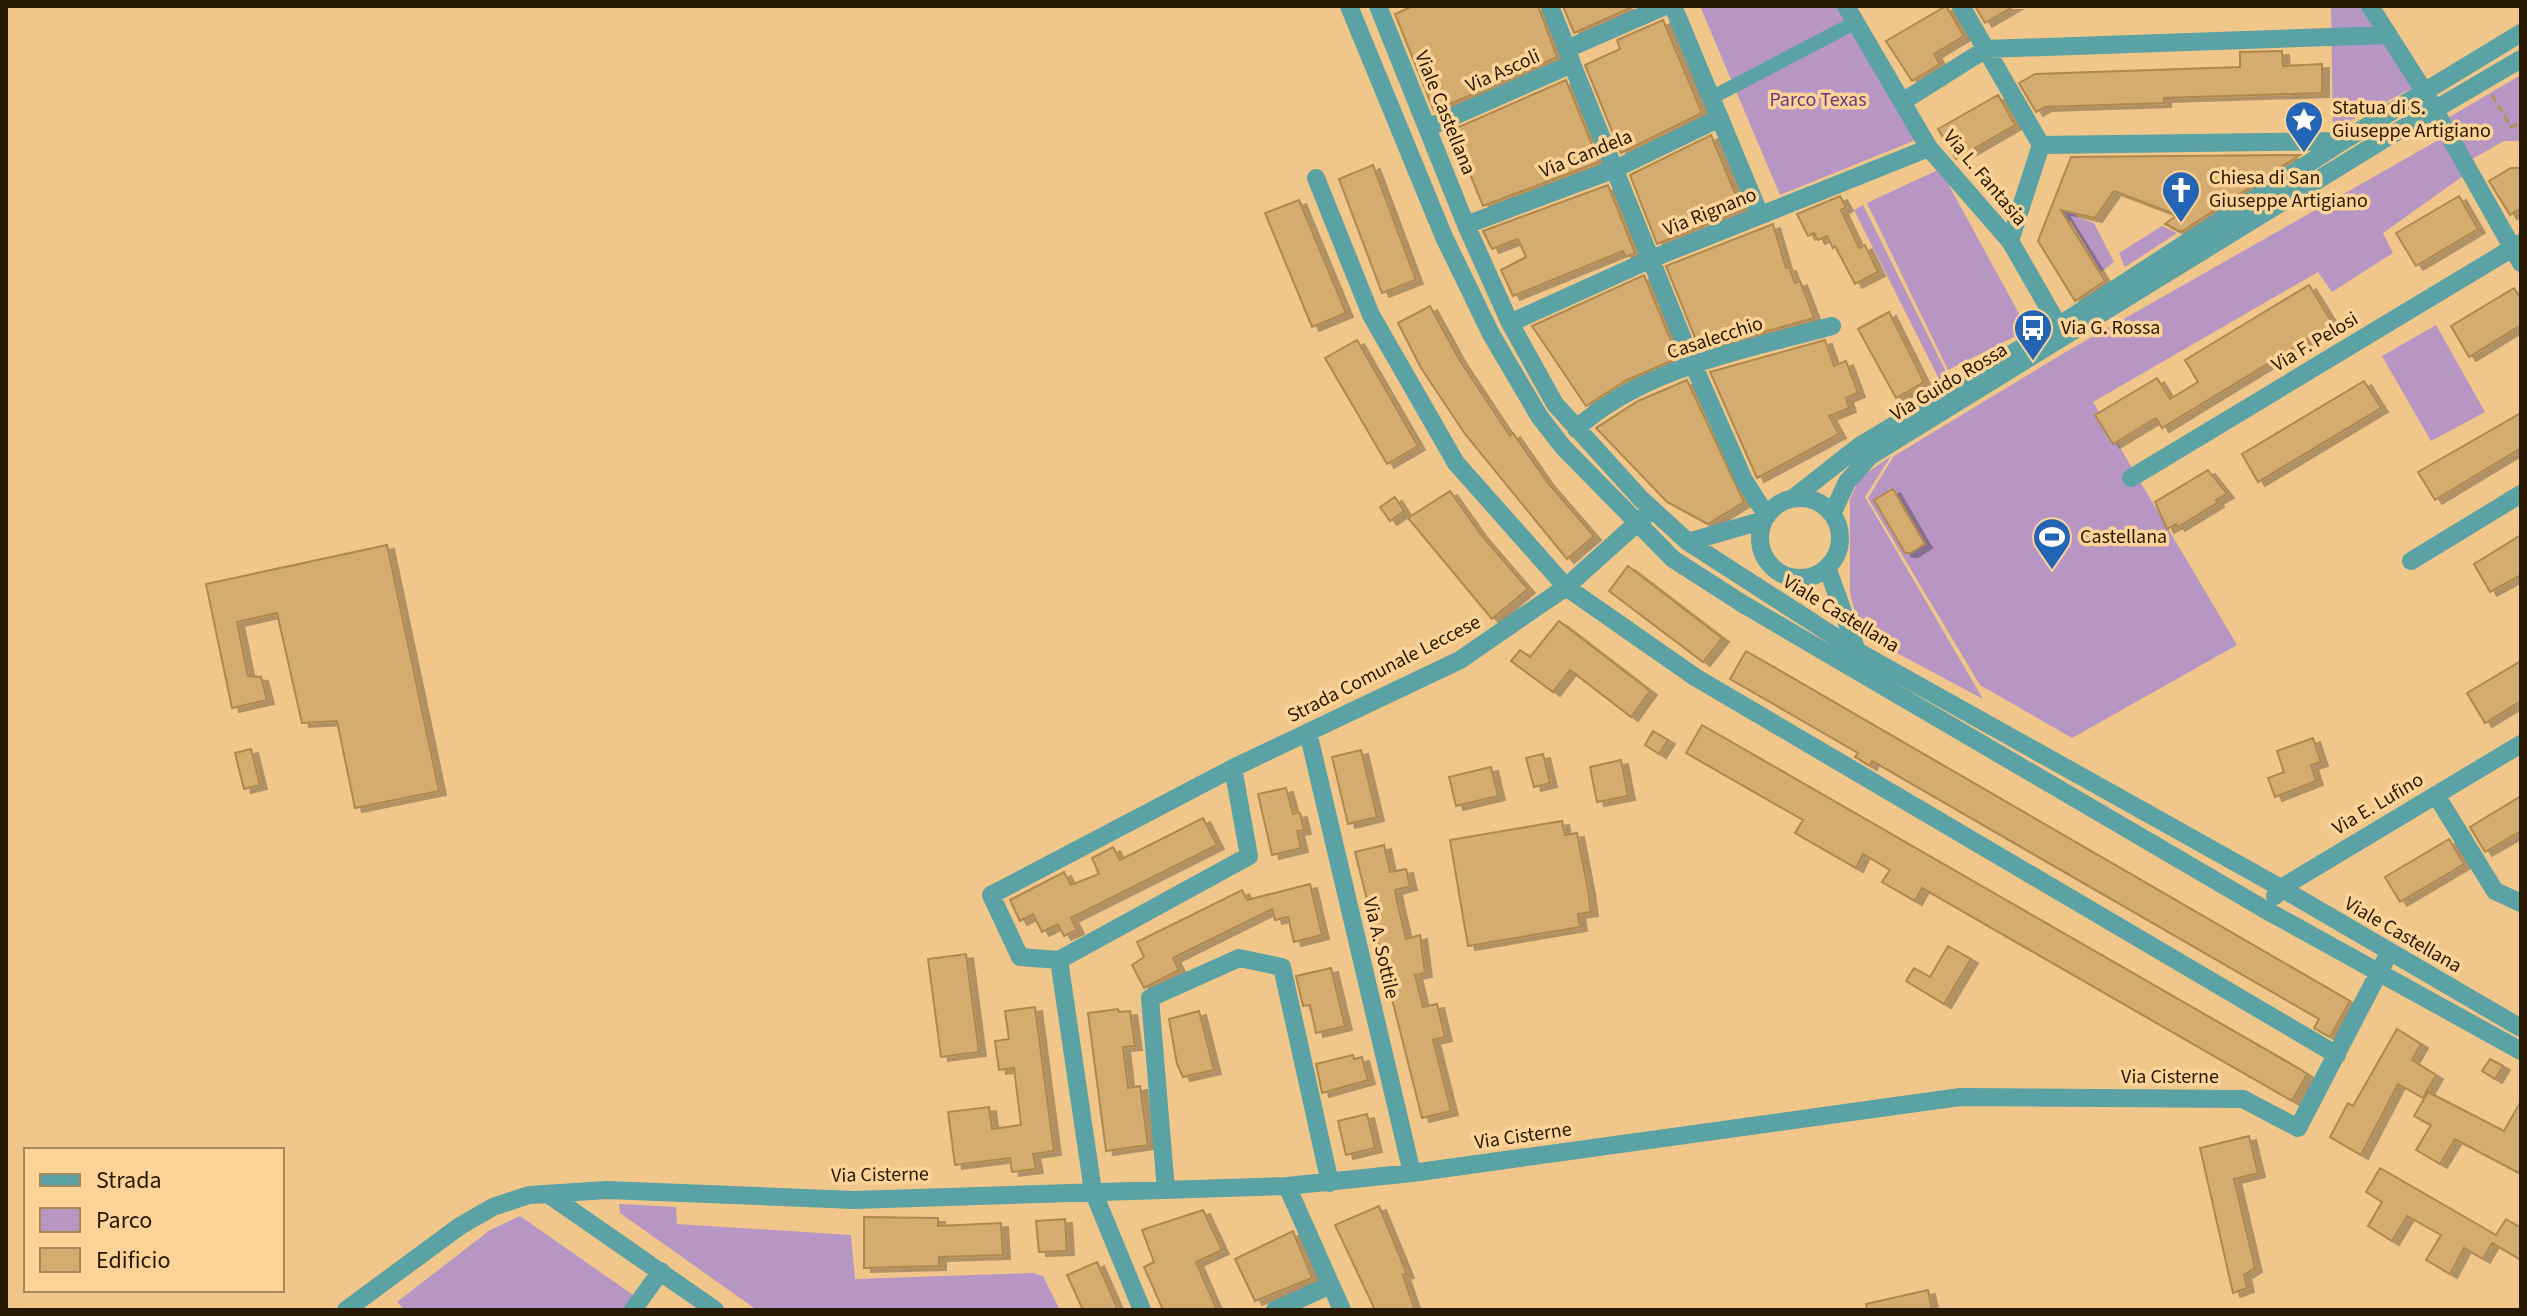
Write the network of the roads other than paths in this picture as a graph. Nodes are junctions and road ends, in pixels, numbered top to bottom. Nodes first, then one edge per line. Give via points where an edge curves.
1 (1349, 6) edge
2 (1378, 6) edge
3 (1550, 6) edge
4 (1665, 6) edge
5 (1673, 6) edge
6 (1961, 6) edge
7 (2370, 6) edge
8 (1851, 14) edge
9 (2521, 33) edge
10 (2388, 35) junction
11 (1986, 49) junction
12 (1570, 57) junction
13 (2521, 59) edge
14 (2424, 91) junction
15 (1711, 98) junction
16 (1902, 102) junction
17 (2435, 110) junction
18 (1720, 118) junction
19 (1427, 128) junction
20 (2343, 141) junction
21 (2381, 141) junction
22 (2041, 145) junction
23 (1929, 148) junction
24 (1615, 169) junction
25 (1316, 178) dead end
26 (1760, 215) junction
27 (1466, 225) junction
28 (2010, 241) junction
29 (2518, 251) edge
30 (1651, 259) junction
31 (1510, 323) junction
32 (1832, 326) dead end
33 (2063, 331) junction
34 (1693, 364) junction
35 (1576, 429) junction
36 (2131, 478) dead end
37 (2521, 494) edge
38 (1792, 499) junction
39 (1653, 508) junction
40 (1832, 514) junction
41 (1766, 518) junction
42 (1638, 523) junction
43 (1688, 542) junction
44 (2411, 561) dead end
45 (1827, 567) junction
46 (1777, 571) junction
47 (1566, 587) junction
48 (1755, 587) junction
49 (1743, 604) junction
50 (1857, 651) junction
51 (1308, 732) junction
52 (2521, 744) edge
53 (1233, 768) junction
54 (2436, 795) junction
55 (2281, 888) junction
56 (2521, 903) edge
57 (2264, 909) junction
58 (2389, 953) junction
59 (1059, 960) junction
60 (2379, 974) junction
61 (2521, 1028) edge
62 (2521, 1051) edge
63 (2337, 1055) junction
64 (1412, 1173) junction
65 (1330, 1183) junction
66 (1287, 1186) junction
67 (1166, 1190) junction
68 (1093, 1191) junction
69 (548, 1194) junction
70 (661, 1271) junction
71 (1331, 1285) junction
72 (346, 1310) edge
73 (633, 1310) edge
74 (715, 1310) edge
75 (1142, 1310) edge
76 (1275, 1310) edge
77 (1342, 1310) edge

1 - 42 street via 1444,237 1491,334 1563,447
2 - 19 street, Viale Castellana
3 - 12 street
4 - 12 street, Via Ascoli
5 - 15 street
6 - 11 street
7 - 10 street
8 - 15 street
8 - 16 street, Via L. Fantasia
9 - 14 street
10 - 11 street
10 - 14 street
11 - 16 street
11 - 22 street
12 - 19 street, Via Ascoli
12 - 24 street
13 - 17 street, Via Guido Rossa
14 - 17 street
14 - 20 street
15 - 18 street
16 - 23 street, Via L. Fantasia
17 - 21 street, Via Guido Rossa
17 - 29 street
18 - 24 street, Via Candela
18 - 26 street
19 - 27 street, Viale Castellana
20 - 21 street
20 - 22 street
20 - 33 street
21 - 33 street, Via Guido Rossa
22 - 28 street
23 - 26 street, Via Rignano
23 - 28 street, Via L. Fantasia
24 - 27 street, Via Candela
24 - 30 street
25 - 47 street via 1371,315 1456,463
26 - 30 street, Via Rignano
27 - 31 street, Viale Castellana
28 - 33 street, Via L. Fantasia
29 - 36 street, Via F. Pelosi
30 - 31 street, Via Rignano
30 - 34 street
31 - 35 street, Viale Castellana via 1555,404
32 - 34 street, Casalecchio
33 - 38 street via 1858,447
33 - 40 street, Via Guido Rossa via 1870,456 1847,482
34 - 35 street, Casalecchio via 1597,410
34 - 41 street
35 - 39 street, Viale Castellana
37 - 44 street
38 - 40 street via 1815,501
38 - 41 street
39 - 42 street, Strada Comunale Leccese
39 - 43 street, Viale Castellana
40 - 45 street via 1839,547
41 - 43 street
41 - 46 street via 1763,553
42 - 47 street, Strada Comunale Leccese
42 - 49 street via 1673,559
43 - 48 street, Viale Castellana
45 - 46 street via 1798,578
45 - 50 street
46 - 48 street
47 - 51 street, Strada Comunale Leccese via 1460,660
47 - 63 street via 1695,677
48 - 49 street
48 - 50 street, Viale Castellana
49 - 57 street
50 - 55 street, Viale Castellana
51 - 53 street, Strada Comunale Leccese
51 - 64 street, Via A. Sottile
52 - 54 street, Via E. Lufino
53 - 59 street via 1249,856
53 - 59 street, Strada Comunale Leccese via 991,895 1020,957
54 - 55 street, Via E. Lufino
54 - 56 street via 2495,891
55 - 57 street, Via E. Lufino
55 - 58 street, Viale Castellana
57 - 60 street
58 - 60 street, Via Cisterne
58 - 61 street, Viale Castellana
59 - 68 street
60 - 62 street
60 - 63 street, Via Cisterne
63 - 64 street, Via Cisterne via 2298,1128 2243,1099 1960,1097
64 - 65 street, Via Cisterne
65 - 66 street, Via Cisterne
65 - 67 street via 1282,967 1239,958 1150,998
66 - 67 street, Via Cisterne
66 - 71 street
67 - 68 street, Via Cisterne
68 - 69 street, Via Cisterne via 854,1200 607,1190
68 - 75 street
69 - 70 street
69 - 72 street, Via Cisterne via 493,1207
70 - 73 street
70 - 74 street
71 - 76 street
71 - 77 street

